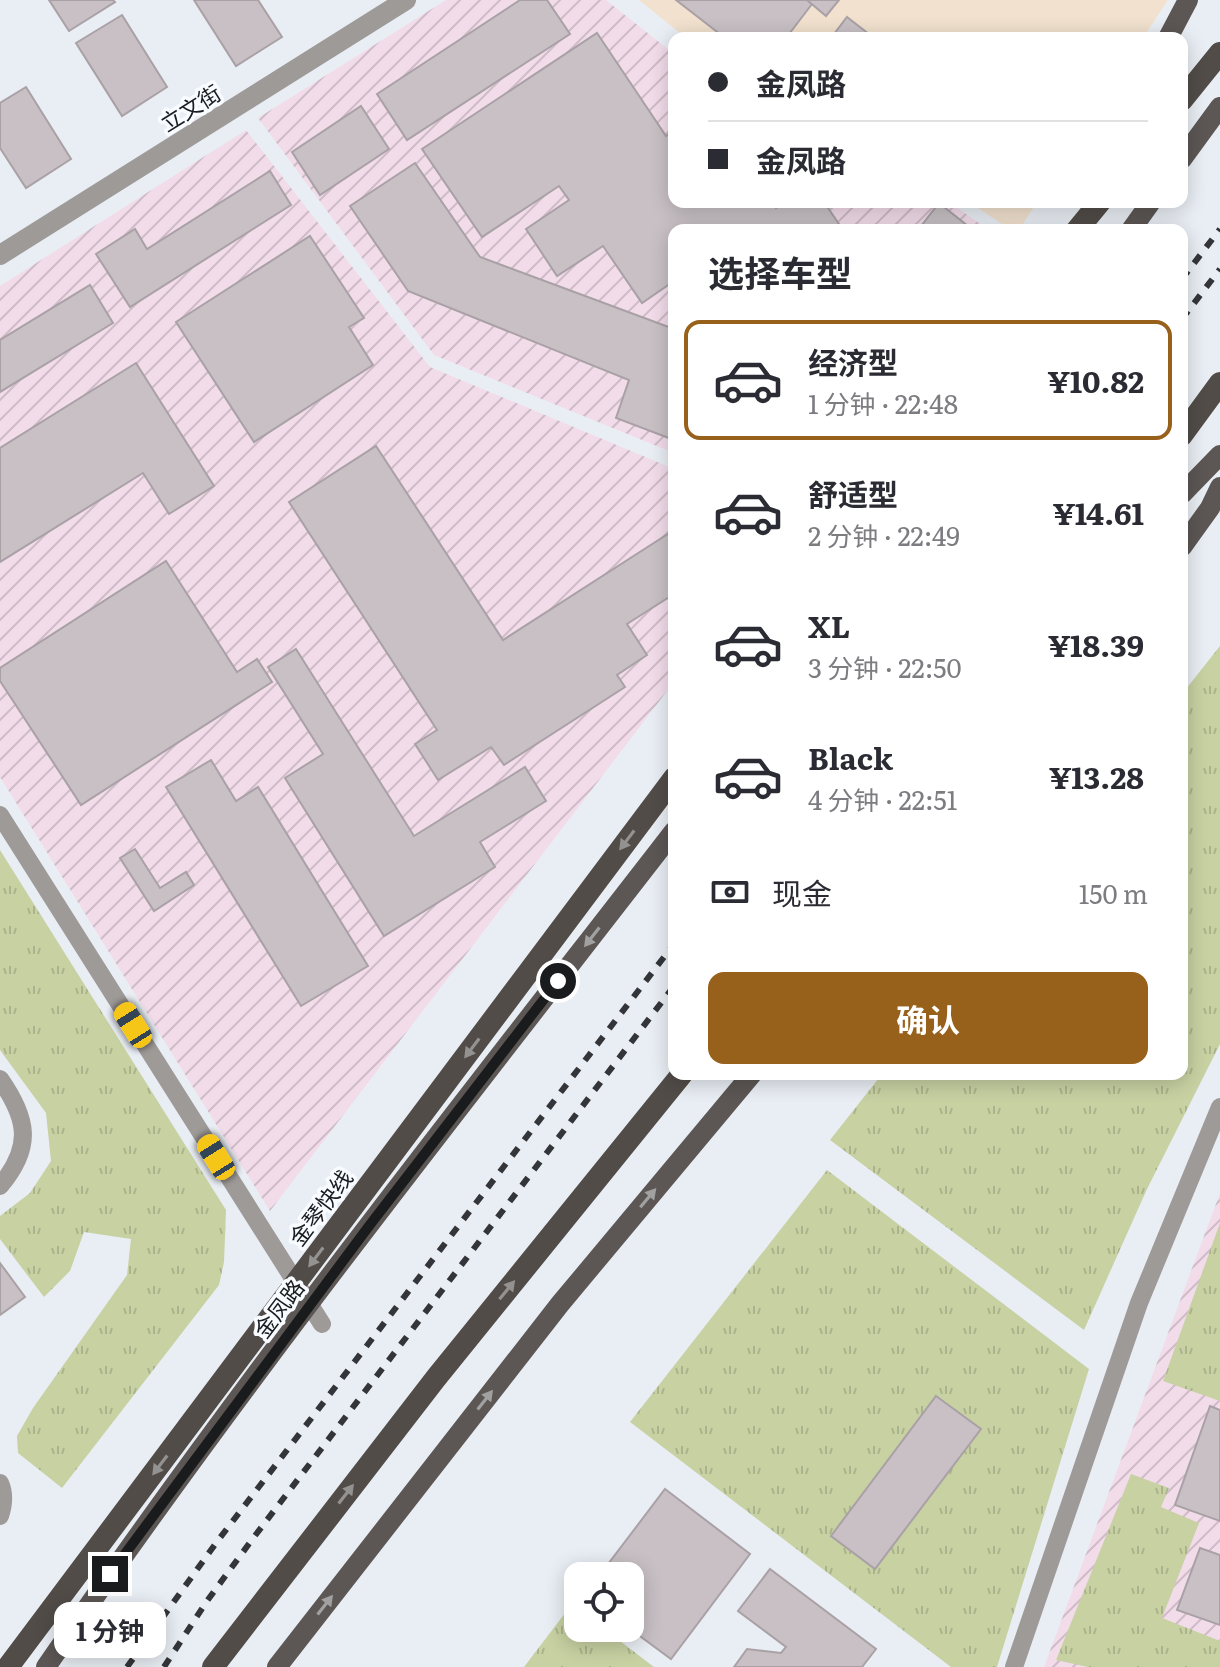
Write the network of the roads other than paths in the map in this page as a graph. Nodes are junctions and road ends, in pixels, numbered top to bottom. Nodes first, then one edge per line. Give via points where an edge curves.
1 (406, 0) edge
2 (1188, 0) edge
3 (1171, 32) edge
4 (1220, 53) edge
5 (1188, 93) edge
6 (1220, 107) edge
7 (1188, 151) edge
8 (1095, 208) edge
9 (1082, 224) edge
10 (0, 255) edge
11 (1220, 383) edge
12 (1188, 427) edge
13 (1220, 455) edge
14 (1220, 487) edge
15 (1188, 488) edge
16 (1188, 539) edge
17 (668, 786) edge
18 (0, 815) edge
19 (668, 839) edge
20 (0, 1079) edge
21 (677, 1080) edge
22 (747, 1080) edge
23 (1220, 1107) edge
24 (0, 1186) edge
25 (310, 1305) junction
26 (322, 1324) dead end
27 (0, 1483) edge
28 (0, 1516) edge
29 (1019, 1666) edge
30 (8, 1667) edge
31 (46, 1667) edge
32 (213, 1667) edge
33 (277, 1667) edge

1 - 10 street, 立文街
2 - 3 main road
4 - 5 highway
6 - 7 main road
8 - 9 highway
11 - 12 highway
13 - 15 main road
14 - 16 main road
17 -> 30 highway, 金琴快线, bridge
18 - 25 lane
19 -> 25 main road, 金凤路
20 - 24 lane via 20,1113 24,1132 20,1156
32 -> 21 highway via 436,1378
33 -> 22 main road via 560,1304
23 - 29 lane via 1139,1303
25 - 26 lane
25 - 31 main road, 金凤路
27 - 28 lane

